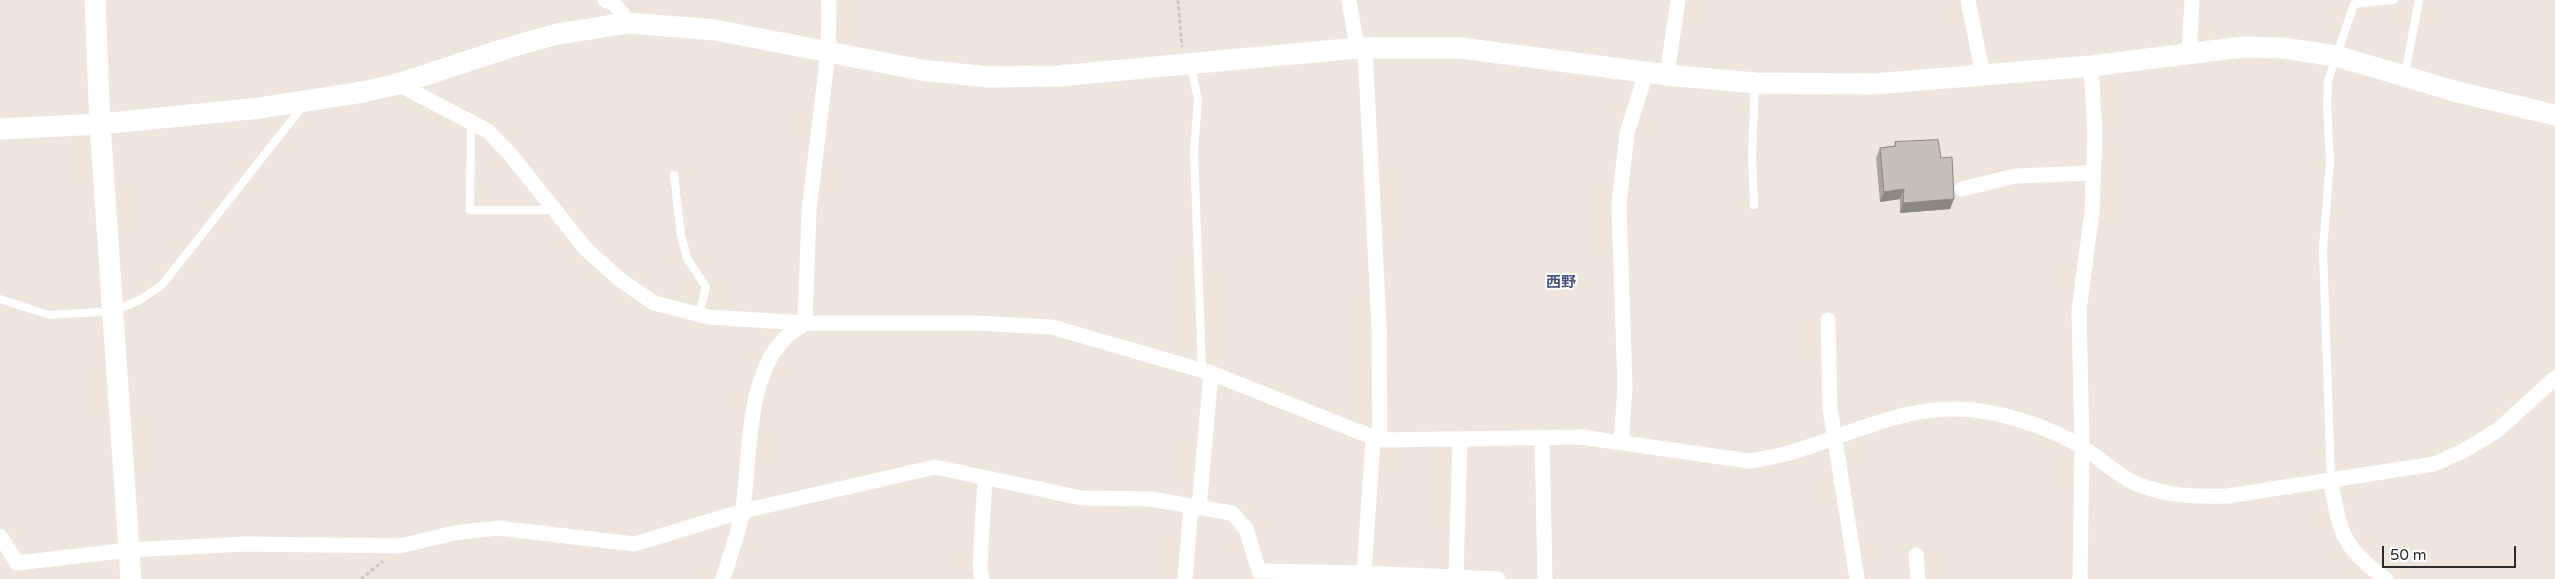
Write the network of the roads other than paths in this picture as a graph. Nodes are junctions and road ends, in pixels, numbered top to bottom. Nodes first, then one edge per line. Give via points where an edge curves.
1 (95, 0) edge
2 (605, 0) edge
3 (829, 0) edge
4 (1350, 0) edge
5 (1678, 0) edge
6 (1968, 0) edge
7 (2192, 0) edge
8 (2394, 0) edge
9 (2419, 0) edge
10 (628, 23) junction
11 (1361, 48) junction
12 (828, 52) junction
13 (2189, 53) junction
14 (2336, 56) junction
15 (1188, 65) junction
16 (2091, 66) junction
17 (1646, 73) junction
18 (1667, 75) junction
19 (1984, 76) junction
20 (2404, 76) junction
21 (1755, 83) junction
22 (398, 84) junction
23 (306, 101) junction
24 (2555, 115) edge
25 (471, 122) junction
26 (100, 124) junction
27 (0, 129) edge
28 (2093, 173) junction
29 (674, 175) dead end
30 (1962, 188) dead end
31 (1754, 205) dead end
32 (554, 210) junction
33 (0, 298) edge
34 (113, 311) junction
35 (699, 314) junction
36 (1828, 320) dead end
37 (805, 323) junction
38 (1206, 371) junction
39 (2555, 378) edge
40 (1834, 437) junction
41 (1542, 438) junction
42 (1376, 439) junction
43 (1460, 439) junction
44 (1621, 443) junction
45 (2082, 447) junction
46 (985, 478) junction
47 (2331, 481) junction
48 (1195, 507) junction
49 (743, 511) junction
50 (0, 536) edge
51 (129, 550) junction
52 (1916, 555) dead end
53 (1364, 573) junction
54 (1456, 577) junction
55 (131, 579) edge
56 (723, 579) edge
57 (982, 579) edge
58 (1185, 579) edge
59 (1498, 579) edge
60 (1544, 579) edge
61 (1857, 579) edge
62 (1918, 579) edge
63 (2080, 579) edge
64 (2386, 579) edge

1 - 26 street
2 - 10 street via 616,4
3 - 12 street
4 - 11 street
5 - 18 street
6 - 19 street
7 - 13 street
8 - 14 lane via 2354,4
9 - 20 lane
10 - 12 street via 715,30
10 - 22 street via 557,34 511,46
11 - 15 street
11 - 17 street via 1461,48
11 - 42 street via 1379,326
12 - 15 street via 921,70 988,78 1059,76
12 - 37 street via 809,211
13 - 14 street via 2244,47
13 - 16 street
14 - 20 street
14 - 47 lane via 2328,81 2330,162 2323,249
15 - 38 lane via 1198,100 1194,150
16 - 19 street
16 - 28 street
17 - 18 street
17 - 44 street via 1627,134 1619,204 1625,388
18 - 21 street
19 - 21 street via 1873,84
20 - 24 street
21 - 31 lane
22 - 23 street
22 - 25 street
23 - 26 street
23 - 34 lane via 162,285 138,301
25 - 32 street via 488,131 510,154
25 - 32 lane via 470,210
26 - 27 street
26 - 34 street
28 - 30 street via 2015,176
28 - 45 street via 2092,212 2079,310
29 - 35 lane via 687,258 706,288
32 - 35 street via 585,248 619,279 654,303
33 - 34 lane via 49,315
34 - 51 street
35 - 37 street
36 - 40 street via 1830,408
37 - 38 street via 975,323 1052,327
37 - 49 street via 784,340 767,363 759,386
38 - 42 street
38 - 48 street
39 - 47 street via 2498,430 2465,450 2434,464
40 - 44 street via 1777,458 1749,461
40 - 45 street via 1878,421 1927,409 1963,410 1980,411 2048,430
40 - 61 street
41 - 43 street
41 - 44 street via 1581,437
41 - 60 street
42 - 43 street
42 - 53 street
43 - 54 street
45 - 47 street via 2136,483 2164,493 2227,496
45 - 63 street
46 - 48 street via 1082,498 1151,499
46 - 49 street via 935,467
46 - 57 street
47 - 64 street via 2340,529 2352,551
48 - 53 street via 1232,513 1246,529 1259,571
48 - 58 street
49 - 51 street via 634,544 498,528 454,533 400,546 245,544
49 - 56 street
50 - 51 street via 16,564
51 - 55 street
52 - 62 street
53 - 54 street
54 - 59 street

